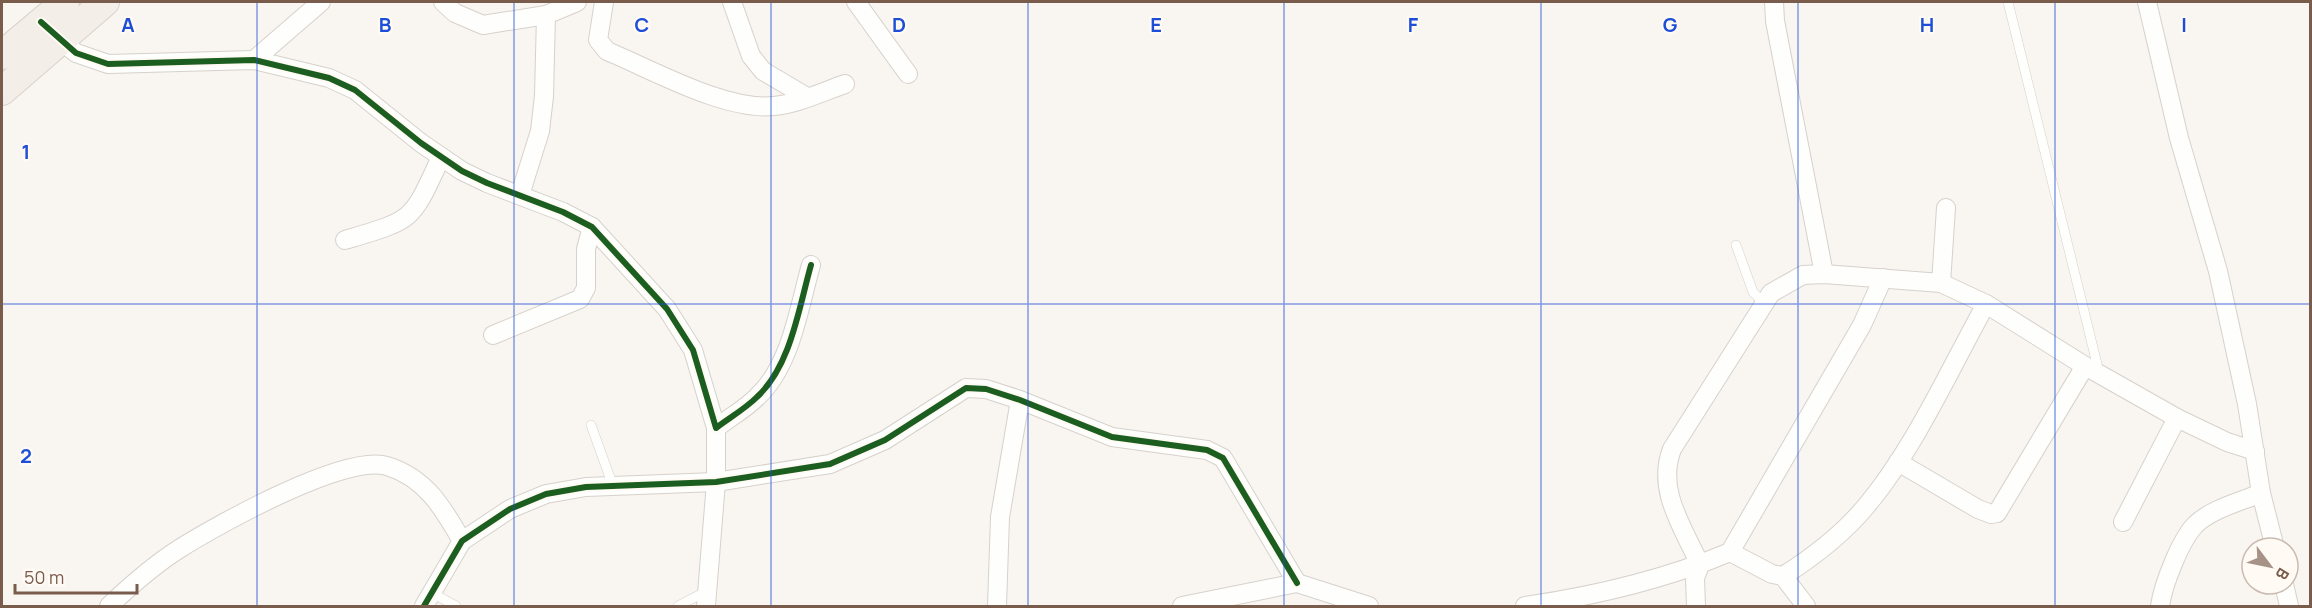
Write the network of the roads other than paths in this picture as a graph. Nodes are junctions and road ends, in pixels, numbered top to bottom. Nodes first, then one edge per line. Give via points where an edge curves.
1 (65, 2) edge
2 (105, 2) edge
3 (321, 2) edge
4 (443, 2) edge
5 (577, 2) edge
6 (604, 2) edge
7 (732, 2) edge
8 (855, 2) edge
9 (1774, 2) edge
10 (2008, 2) edge
11 (2147, 2) edge
12 (546, 15) junction
13 (50, 31) junction
14 (2, 55) edge
15 (254, 60) junction
16 (908, 74) dead end
17 (845, 84) dead end
18 (2, 91) edge
19 (807, 97) junction
20 (441, 157) junction
21 (520, 195) junction
22 (1946, 208) dead end
23 (592, 227) junction
24 (345, 240) dead end
25 (1736, 244) dead end
26 (811, 265) dead end
27 (1824, 274) junction
28 (1883, 278) junction
29 (1941, 283) junction
30 (1764, 303) junction
31 (1986, 304) junction
32 (493, 335) dead end
33 (2092, 370) junction
34 (1020, 400) junction
35 (2177, 418) junction
36 (591, 425) dead end
37 (716, 428) junction
38 (2255, 451) junction
39 (1898, 462) junction
40 (716, 482) junction
41 (613, 486) junction
42 (2261, 493) junction
43 (2123, 522) dead end
44 (2272, 536) edge
45 (462, 541) junction
46 (1730, 552) junction
47 (1700, 565) junction
48 (1783, 576) junction
49 (1297, 583) junction
50 (706, 599) edge
51 (428, 600) edge
52 (1569, 603) edge
53 (116, 604) edge
54 (1349, 604) edge
55 (456, 606) edge
56 (678, 606) edge
57 (997, 606) edge
58 (1187, 606) edge
59 (1369, 606) edge
60 (1525, 606) edge
61 (1696, 606) edge
62 (1806, 606) edge
63 (2160, 606) edge

1 - 13 main road
2 - 13 main road
3 - 15 street
4 - 12 street via 455,13 483,25
5 - 12 street
6 - 19 street via 598,40 607,51 745,106 775,106
7 - 19 street via 751,56 763,71
8 - 16 street
9 - 27 street
10 - 33 lane
11 - 38 street via 2179,138 2217,271
12 - 21 street via 541,119
13 - 14 main road
13 - 15 street via 76,53 108,64
13 - 18 main road
15 - 20 street via 329,78 354,90
17 - 19 street
20 - 21 street via 487,183
20 - 24 street via 418,207 409,217 396,225
21 - 23 street
22 - 29 street
23 - 32 street via 586,249 586,288 580,298
23 - 37 street via 667,309 693,350
25 - 30 lane via 1753,292
26 - 37 street via 774,376 758,396
27 - 28 street
27 - 30 street via 1803,275 1786,283
28 - 29 street
28 - 46 street via 1862,325
29 - 31 street
30 - 47 street via 1667,462 1666,491
31 - 33 street
31 - 39 street
33 - 35 street
33 - 39 street via 1997,513 1978,509
34 - 40 street via 986,389 966,388 885,440 830,464
34 - 49 street via 1112,437 1207,450 1223,458
34 - 57 street via 1000,517
35 - 38 street
35 - 43 street
36 - 41 lane
37 - 40 street
38 - 42 street
39 - 48 street via 1848,526
40 - 41 street
40 - 50 street
41 - 45 street via 546,494 510,510
42 - 44 street
42 - 63 street via 2212,513 2194,526 2170,572
45 - 51 street
45 - 53 street via 438,500 418,480 386,465 358,464 319,477 179,549
46 - 47 street
46 - 48 street
47 - 52 street
47 - 61 street via 1695,578
48 - 62 street
49 - 54 street
49 - 58 street
50 - 56 lane
51 - 55 lane
52 - 60 street
54 - 59 street

